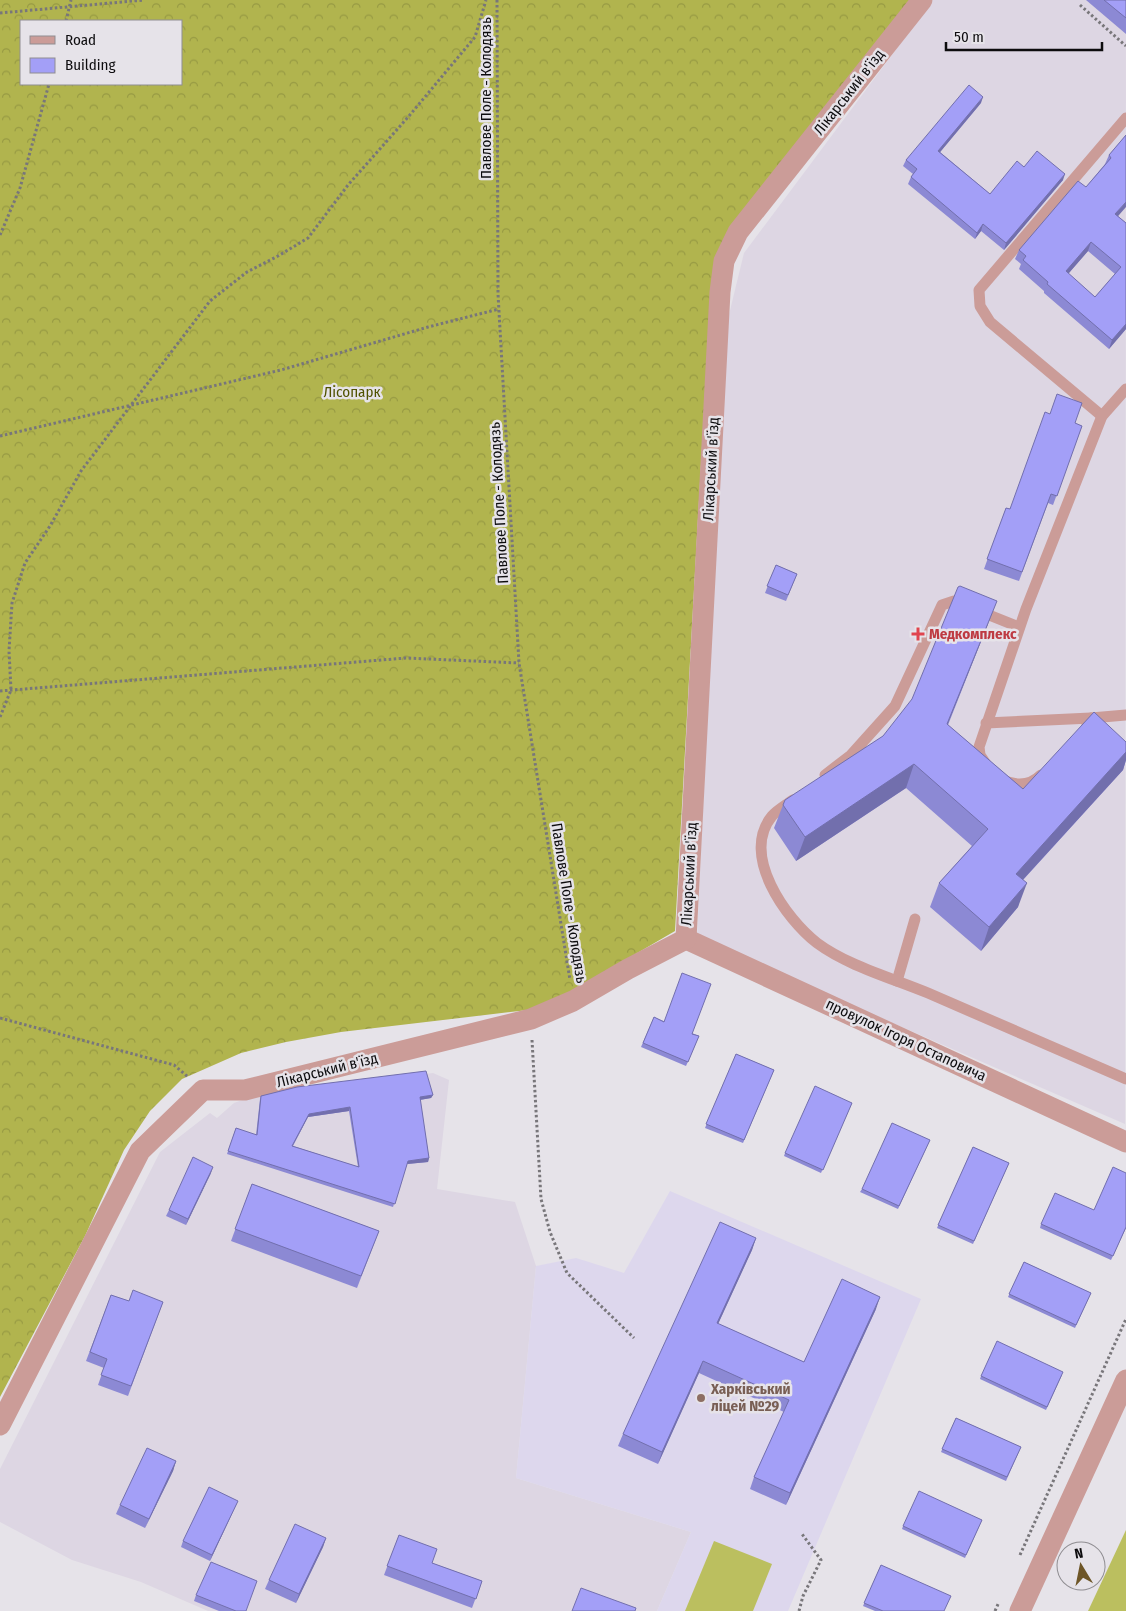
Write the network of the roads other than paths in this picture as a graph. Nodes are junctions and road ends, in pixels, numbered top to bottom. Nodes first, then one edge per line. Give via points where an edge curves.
1 (922, 0) edge
2 (1126, 118) edge
3 (1126, 390) edge
4 (1102, 416) junction
5 (1019, 627) junction
6 (1126, 715) edge
7 (1091, 718) junction
8 (986, 723) junction
9 (1082, 729) edge
10 (1050, 764) edge
11 (815, 783) edge
12 (800, 794) edge
13 (915, 919) dead end
14 (686, 939) junction
15 (897, 981) junction
16 (1126, 1079) edge
17 (1126, 1142) edge
18 (1126, 1380) edge
19 (0, 1425) edge
20 (1024, 1610) edge

1 - 14 street, Лікарський в'їзд via 738,232 724,261
2 - 4 lane via 979,290 980,306 990,322
3 - 4 lane
4 - 5 lane
5 - 8 lane
5 - 11 lane via 954,601 942,605 896,706 851,755
6 - 7 lane
7 - 8 lane
7 - 9 lane
8 - 10 lane via 980,754 999,778 1010,783 1031,782
12 - 15 lane via 772,816 762,835 764,873 792,918 817,943 834,955
13 - 15 lane
14 - 17 street, провулок Ігоря Остаповича
14 - 19 street, Лікарський в'їзд via 573,1001 531,1020 245,1090 203,1090 140,1151
15 - 16 lane
18 - 20 street

